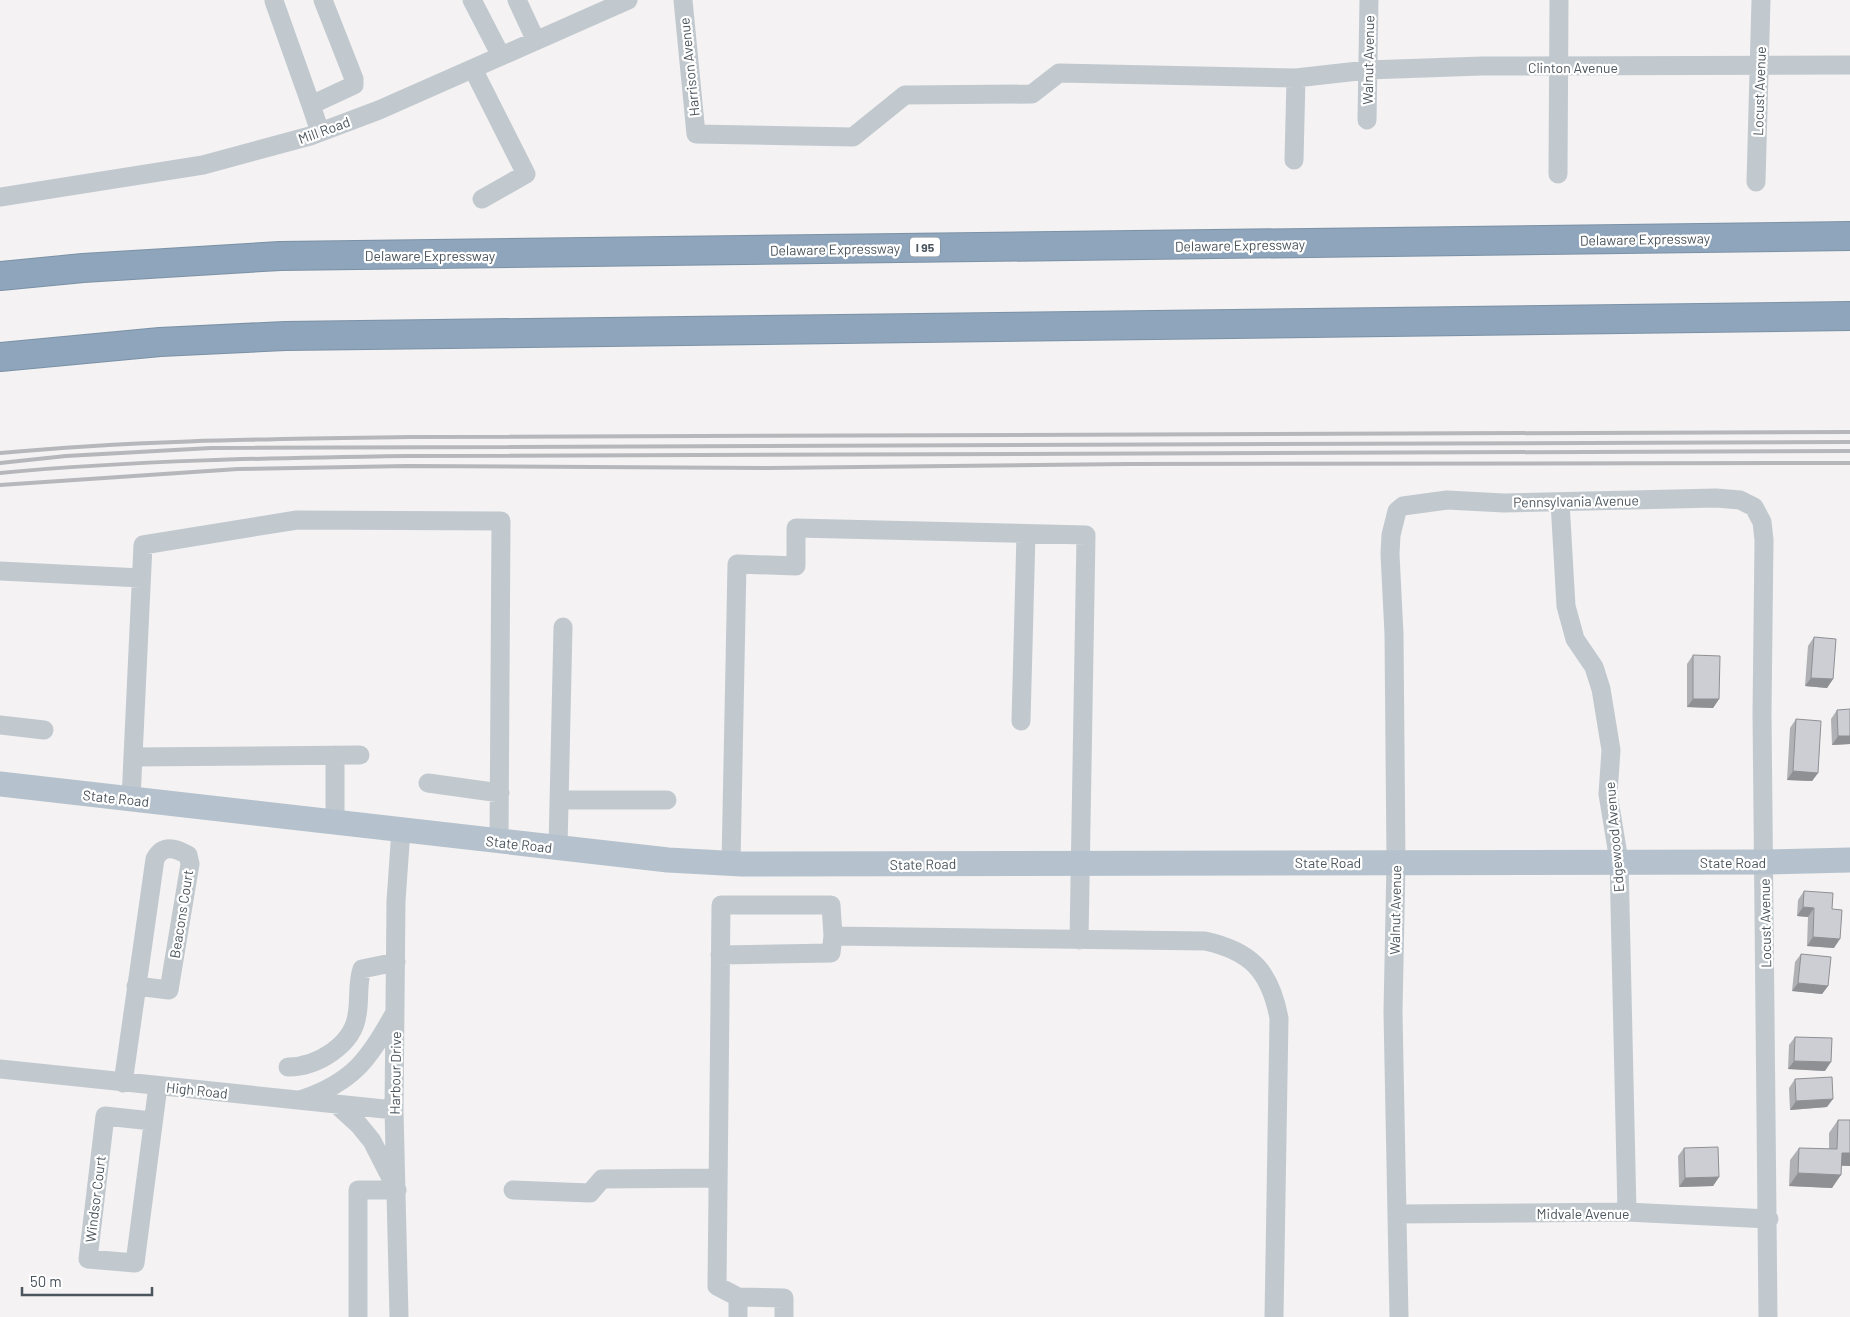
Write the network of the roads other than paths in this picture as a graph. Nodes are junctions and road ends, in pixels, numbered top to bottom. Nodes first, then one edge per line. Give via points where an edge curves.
1 (274, 0) edge
2 (322, 0) edge
3 (472, 0) edge
4 (517, 0) edge
5 (628, 0) edge
6 (683, 0) edge
7 (1369, 0) edge
8 (1559, 0) edge
9 (1760, 0) edge
10 (536, 41) junction
11 (501, 56) junction
12 (1850, 65) edge
13 (1559, 67) junction
14 (1760, 67) junction
15 (473, 68) junction
16 (1367, 70) junction
17 (1296, 78) junction
18 (311, 105) junction
19 (1367, 120) dead end
20 (320, 132) junction
21 (696, 134) joint
22 (1294, 160) dead end
23 (1558, 174) dead end
24 (1756, 182) dead end
25 (0, 197) edge
26 (482, 199) dead end
27 (1850, 236) edge
28 (0, 276) edge
29 (1850, 316) edge
30 (0, 357) edge
31 (1560, 502) junction
32 (1750, 503) joint
33 (1403, 506) joint
34 (1026, 534) junction
35 (0, 571) edge
36 (142, 578) junction
37 (563, 627) dead end
38 (1021, 721) dead end
39 (0, 725) edge
40 (44, 730) dead end
41 (335, 755) junction
42 (360, 755) dead end
43 (133, 757) junction
44 (428, 782) dead end
45 (0, 784) edge
46 (500, 793) junction
47 (131, 799) junction
48 (559, 800) junction
49 (667, 800) dead end
50 (336, 822) junction
51 (402, 830) junction
52 (499, 842) junction
53 (558, 848) junction
54 (1850, 860) edge
55 (1619, 861) junction
56 (1081, 862) junction
57 (1396, 862) junction
58 (1764, 862) junction
59 (731, 863) junction
60 (833, 936) junction
61 (1079, 940) junction
62 (720, 955) junction
63 (396, 962) junction
64 (136, 986) junction
65 (396, 1010) junction
66 (288, 1067) dead end
67 (0, 1069) edge
68 (122, 1083) junction
69 (158, 1086) junction
70 (298, 1100) junction
71 (336, 1104) junction
72 (394, 1110) junction
73 (152, 1121) junction
74 (718, 1178) junction
75 (397, 1190) junction
76 (513, 1190) dead end
77 (1627, 1212) junction
78 (1397, 1214) junction
79 (1769, 1219) junction
80 (738, 1297) junction
81 (358, 1317) edge
82 (399, 1317) edge
83 (738, 1317) edge
84 (784, 1317) edge
85 (1274, 1317) edge
86 (1399, 1317) edge
87 (1768, 1317) edge

1 - 18 street
2 - 18 street via 354,85
3 - 11 street
4 - 10 street
5 - 10 street, Mill Road
6 - 21 street, Harrison Avenue
7 - 16 street, Walnut Avenue
8 - 13 street
9 - 14 street, Locust Avenue
10 - 11 street, Mill Road
11 - 15 street, Mill Road
12 - 14 street, Clinton Avenue
13 - 14 street, Clinton Avenue
13 - 16 street, Clinton Avenue
13 - 23 street
14 - 24 street, Locust Avenue
15 - 20 street, Mill Road
15 - 26 street via 526,174
16 - 17 street, Clinton Avenue
16 - 19 street, Walnut Avenue
17 - 21 street, Clinton Avenue via 1059,73 1032,94 905,95 853,137
17 - 22 street
18 - 20 street
20 - 25 street, Mill Road via 255,153 203,165
27 - 28 highway, Delaware Expressway / I 95 via 280,256
29 - 30 highway via 285,336 160,342
31 - 32 street, Pennsylvania Avenue via 1716,498
31 - 33 street, Pennsylvania Avenue via 1447,500
31 - 55 street, Edgewood Avenue via 1562,562 1570,628 1594,667 1608,722 1611,750 1608,794
32 - 58 street, Locust Avenue via 1759,512 1764,540
33 - 57 street, Walnut Avenue via 1397,511 1390,554
34 - 38 street
34 - 56 street via 1086,535
34 - 59 street via 796,528 796,566 737,564
35 - 36 street
36 - 43 street
36 - 46 street via 143,545 288,522 501,521
37 - 48 street
39 - 40 street
41 - 42 street
41 - 43 street
41 - 50 street
43 - 47 street
44 - 46 street
45 - 47 main road, State Road
46 - 52 street
47 - 50 main road, State Road
48 - 49 street
48 - 53 street
50 - 51 main road, State Road
51 - 52 main road, State Road
51 - 63 street, Harbour Drive via 396,901
52 - 53 main road, State Road
53 - 59 main road, State Road
54 - 58 main road, State Road
55 - 57 main road, State Road
55 - 58 main road, State Road
55 - 77 street, Edgewood Avenue
56 - 57 main road, State Road
56 - 59 main road, State Road
56 - 61 street
57 - 78 street, Walnut Avenue via 1393,1012
58 - 79 street, Locust Avenue
60 - 61 street
60 - 62 street via 831,953
60 - 62 street via 831,905 721,905
61 - 85 street via 1205,941 1248,957 1264,974 1275,994 1279,1018
62 - 74 street
63 - 65 street, Harbour Drive
63 - 66 street via 362,969 357,1016 339,1047 309,1064
64 - 64 street, Beacons Court via 154,859 159,851 176,848 188,855 190,864 169,990
64 - 68 street, Beacons Court
65 - 70 street via 377,1046 350,1076 334,1087
65 - 72 street, Harbour Drive
67 - 68 street, High Road
68 - 69 street, High Road
69 - 70 street, High Road
69 - 73 street, Windsor Court
70 - 71 street, High Road
71 - 72 street, High Road
71 - 75 street via 372,1141
72 - 75 street, Harbour Drive
73 - 73 street, Windsor Court via 105,1116 88,1259 135,1263
74 - 76 street via 602,1179 590,1193
74 - 80 street via 717,1286
75 - 81 street via 358,1190
75 - 82 street, Harbour Drive
77 - 78 street, Midvale Avenue
77 - 79 street, Midvale Avenue
78 - 86 street, Walnut Avenue
79 - 87 street, Locust Avenue
80 - 83 street
80 - 84 street via 784,1298

